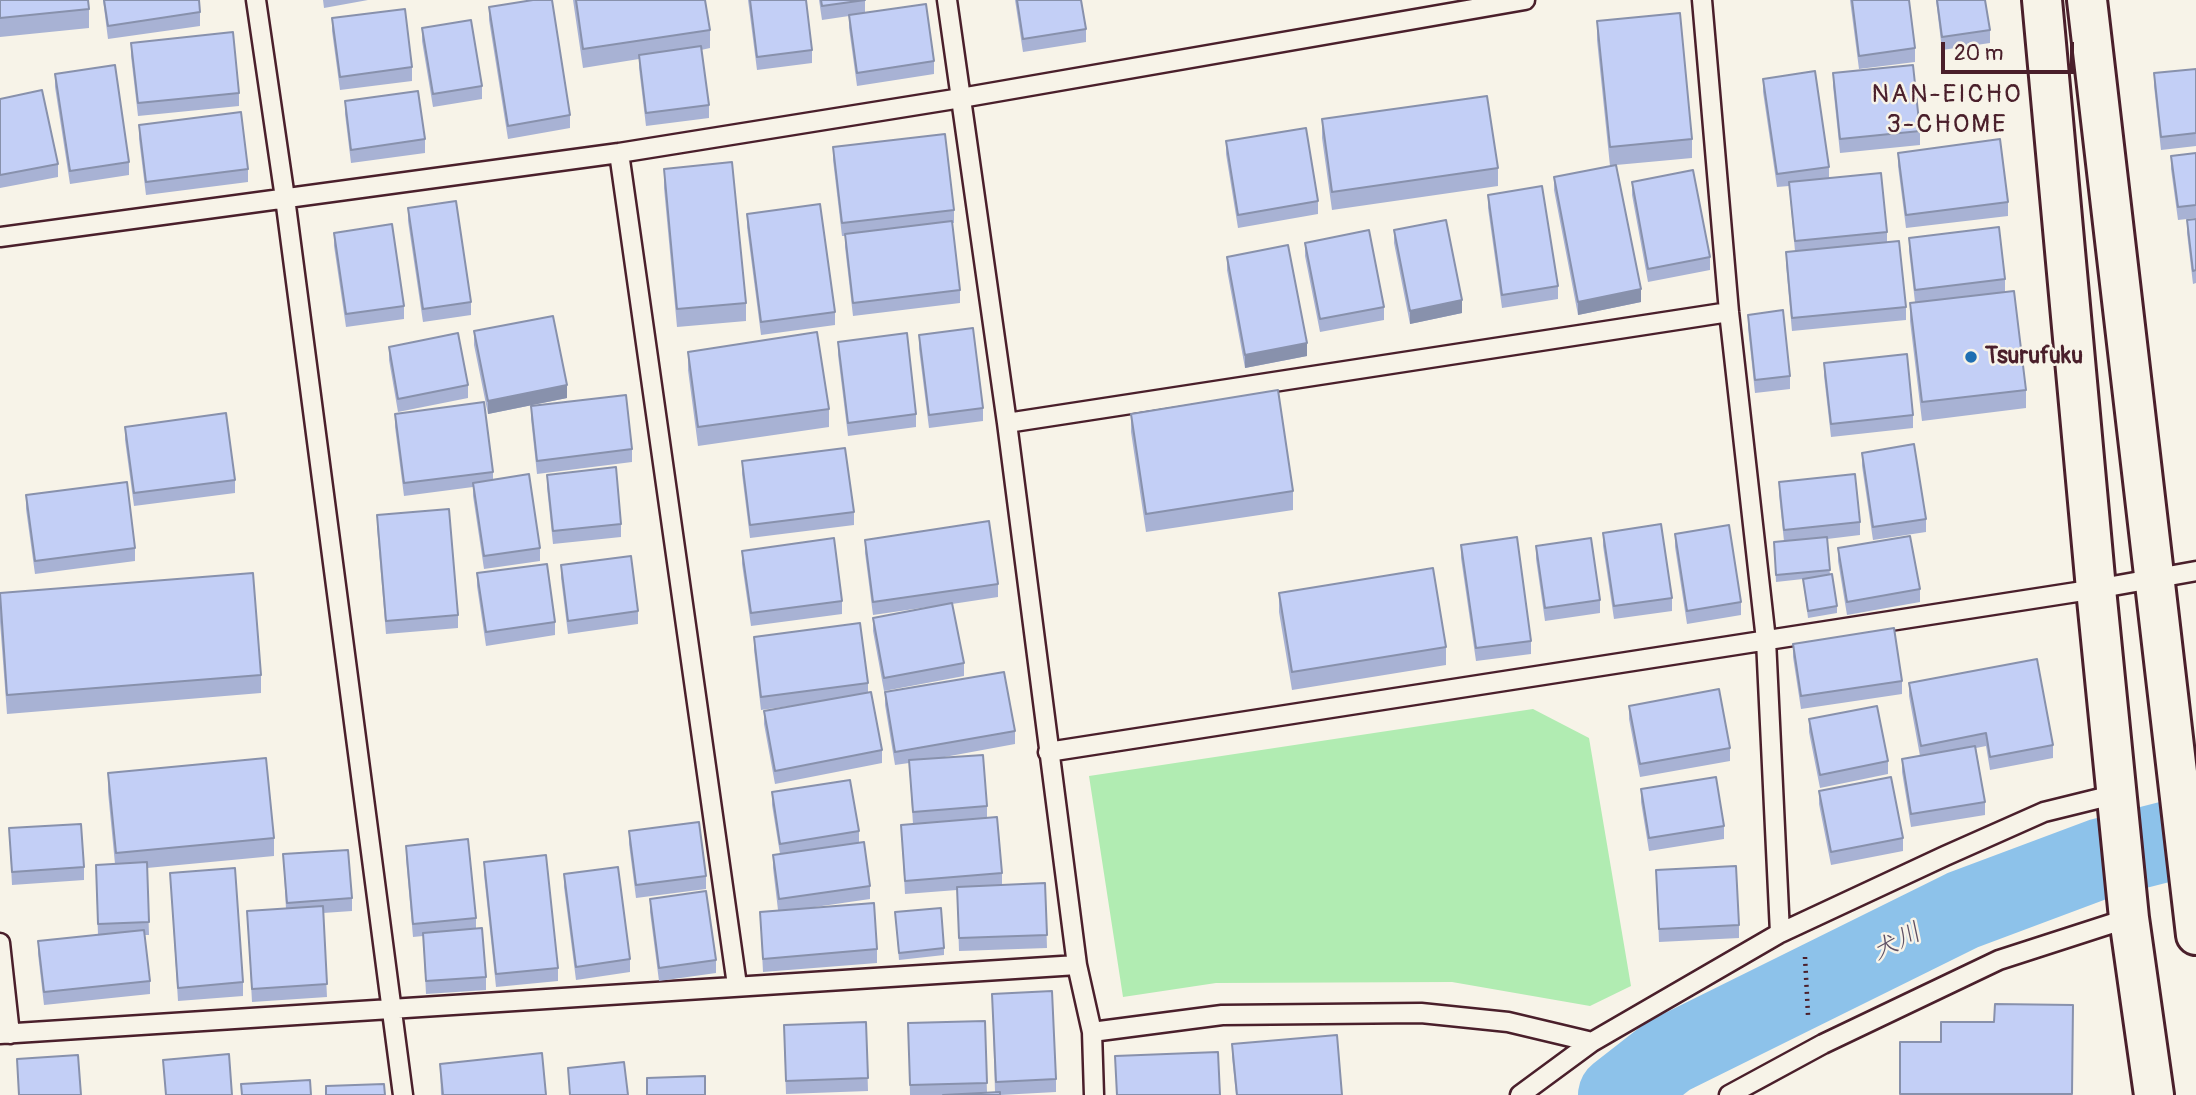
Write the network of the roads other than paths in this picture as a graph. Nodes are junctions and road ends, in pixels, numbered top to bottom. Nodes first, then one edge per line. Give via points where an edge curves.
1 (256, 0) edge
2 (947, 0) edge
3 (1525, 0) edge
4 (1702, 0) edge
5 (2042, 0) edge
6 (2087, 0) edge
7 (961, 98) junction
8 (618, 153) junction
9 (285, 198) junction
10 (0, 237) edge
11 (1729, 312) junction
12 (1007, 423) junction
13 (2196, 571) edge
14 (2154, 578) junction
15 (2096, 589) junction
16 (1766, 640) junction
17 (1048, 752) junction
18 (2117, 794) junction
19 (2128, 913) junction
20 (1780, 933) junction
21 (2196, 935) edge
22 (0, 943) edge
23 (1077, 965) junction
24 (737, 985) junction
25 (392, 1010) junction
26 (1092, 1032) junction
27 (5, 1034) edge
28 (1592, 1042) junction
29 (403, 1095) edge
30 (1094, 1095) edge
31 (1520, 1095) edge
32 (1729, 1095) edge
33 (2154, 1095) edge

1 - 9 lane
2 - 7 lane
3 - 7 lane
4 - 11 lane
5 - 15 street
6 - 14 street
7 - 8 lane
7 - 12 lane
8 - 9 lane
8 - 24 lane
9 - 10 lane
9 - 25 lane
11 - 12 lane
11 - 16 lane
12 - 17 lane
13 - 14 lane
14 - 15 lane
14 - 21 street
15 - 16 lane
15 - 18 street
16 - 17 lane
16 - 20 lane
17 - 23 lane
18 - 19 street
18 - 20 lane via 2044,812
19 - 32 lane via 1999,960 1823,1044
19 - 33 street
20 - 28 lane
22 - 27 lane
23 - 24 lane
23 - 26 lane
24 - 25 lane
25 - 27 lane
25 - 29 lane
26 - 28 lane via 1222,1015 1421,1013 1508,1022
26 - 30 lane
28 - 31 lane

